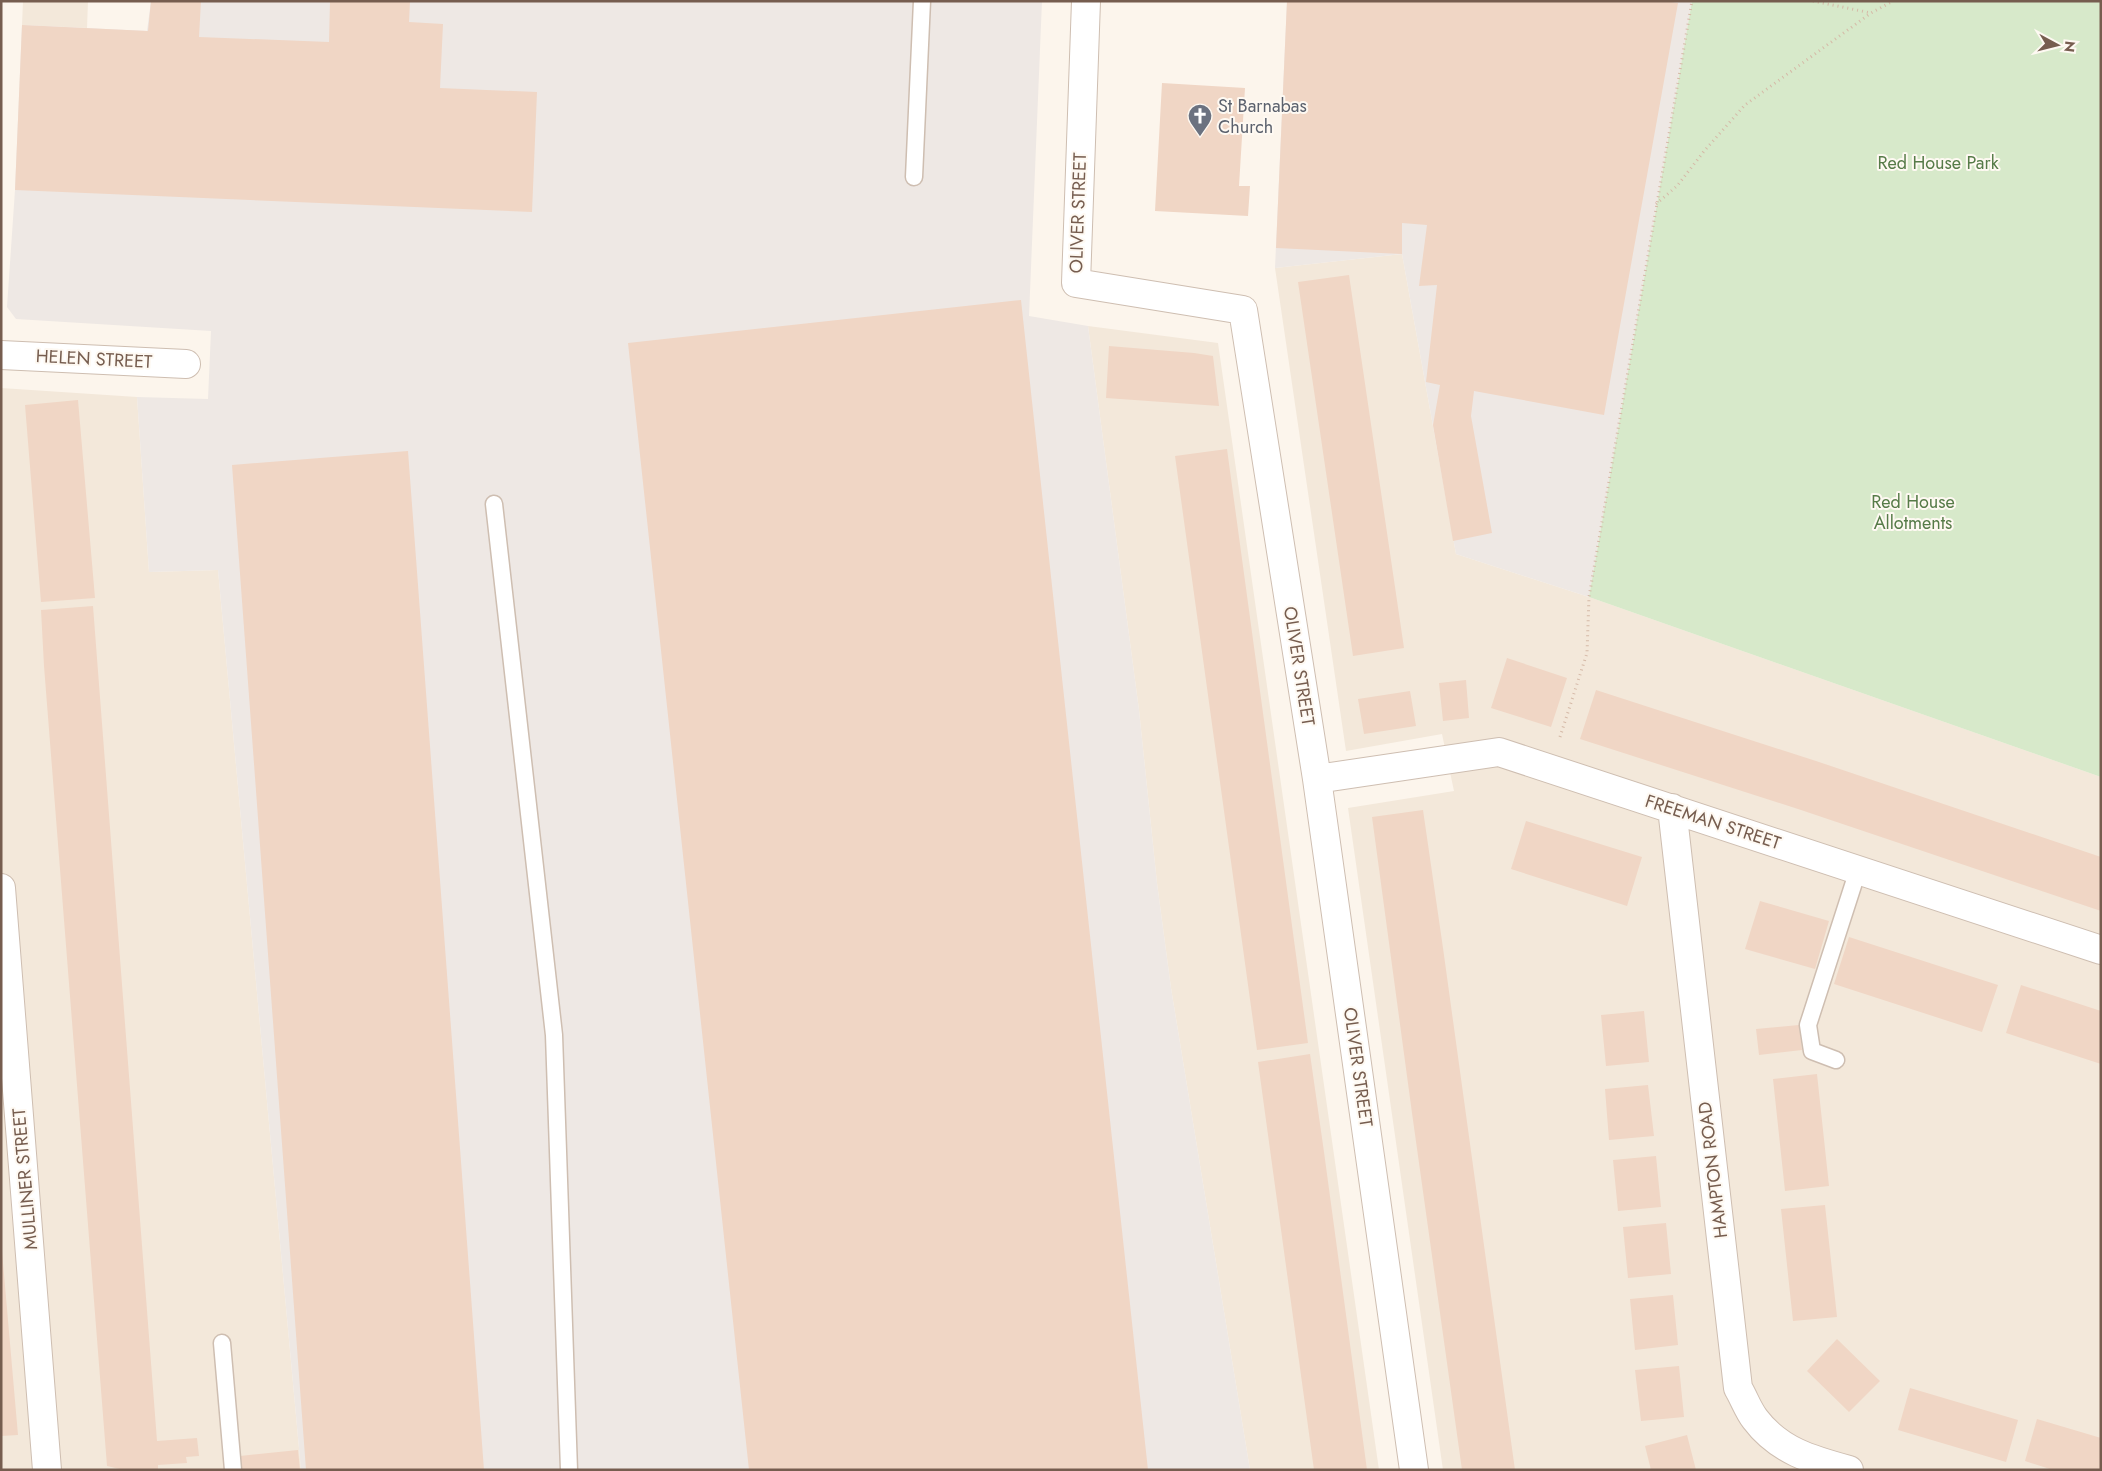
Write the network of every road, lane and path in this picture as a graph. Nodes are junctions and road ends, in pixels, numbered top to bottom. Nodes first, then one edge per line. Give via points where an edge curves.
1 (922, 1) edge
2 (1086, 1) edge
3 (1692, 1) edge
4 (1814, 1) edge
5 (1893, 1) edge
6 (1872, 13) junction
7 (914, 177) dead end
8 (1656, 204) junction
9 (1, 355) edge
10 (186, 364) dead end
11 (494, 504) dead end
12 (1550, 769) junction
13 (1317, 779) junction
14 (1672, 808) junction
15 (1858, 870) junction
16 (1, 888) edge
17 (2101, 950) edge
18 (1836, 1060) dead end
19 (222, 1343) dead end
20 (568, 1463) edge
21 (47, 1470) edge
22 (233, 1470) edge
23 (578, 1470) edge
24 (1414, 1470) edge
25 (1849, 1470) edge

1 - 7 lane
2 - 13 street, OLIVER STREET via 1076,283 1243,310
3 - 8 path
4 - 6 path
5 - 6 path
6 - 8 path via 1745,105 1677,186
8 - 12 path via 1589,597 1587,653
9 - 10 street, HELEN STREET
11 - 20 lane via 554,1035
12 - 13 street, FREEMAN STREET via 1499,752
12 - 14 street, FREEMAN STREET
13 - 24 street, OLIVER STREET
14 - 15 street, FREEMAN STREET
14 - 25 street, HAMPTON ROAD via 1738,1388 1755,1419 1778,1444 1812,1460
15 - 17 street, FREEMAN STREET
15 - 18 lane via 1808,1025 1812,1051
16 - 21 street, MULLINER STREET
19 - 22 lane
20 - 23 lane

